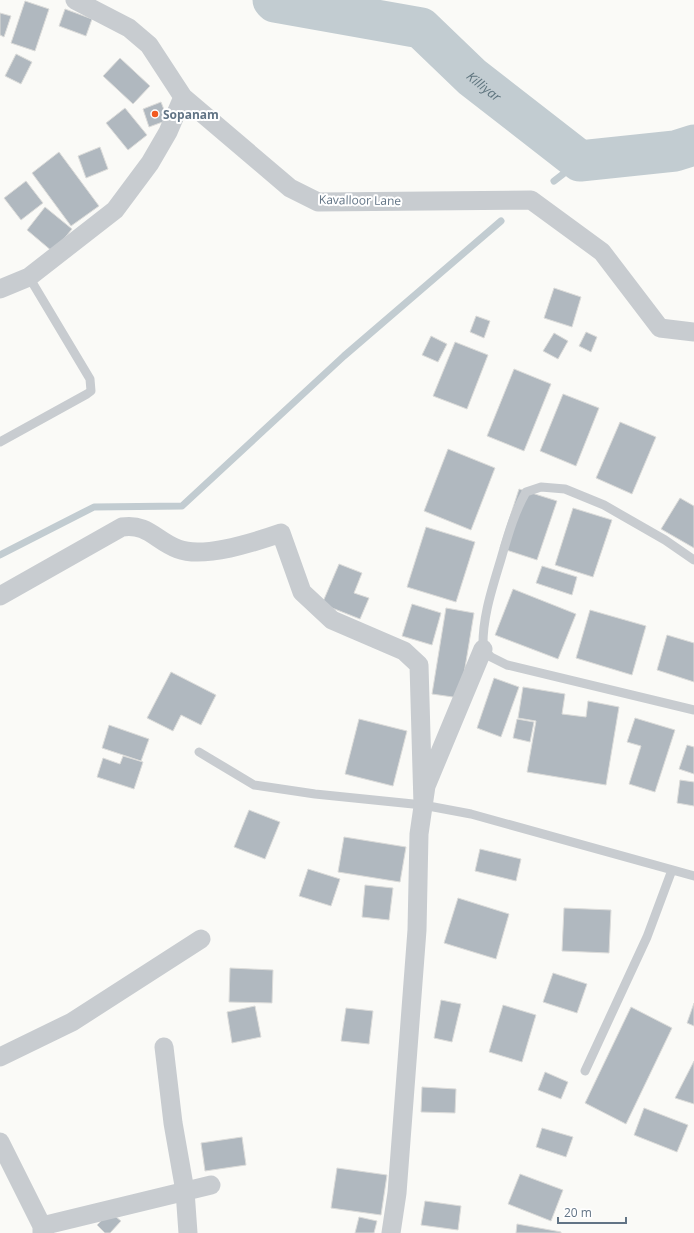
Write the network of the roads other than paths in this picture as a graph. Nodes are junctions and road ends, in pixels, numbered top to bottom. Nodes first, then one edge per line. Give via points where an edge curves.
1 (75, 0) edge
2 (183, 98) junction
3 (29, 277) junction
4 (0, 289) edge
5 (694, 332) edge
6 (0, 442) edge
7 (694, 560) edge
8 (0, 596) edge
9 (483, 649) junction
10 (694, 710) edge
11 (199, 752) dead end
12 (423, 805) junction
13 (672, 870) junction
14 (694, 876) edge
15 (201, 939) dead end
16 (164, 1047) dead end
17 (0, 1057) edge
18 (585, 1071) dead end
19 (0, 1142) edge
20 (211, 1184) dead end
21 (185, 1191) junction
22 (42, 1230) edge
23 (188, 1233) edge
24 (391, 1233) edge

1 - 2 street, Kavalloor Lane via 128,28 149,45
2 - 3 street via 168,132 150,163 115,210
2 - 5 street, Kavalloor Lane via 290,188 318,202 531,200 602,252 660,328
3 - 4 street
3 - 6 lane via 90,379 91,391
7 - 9 lane via 604,505 565,489 541,487 526,492 515,510 488,603 482,630
8 - 12 street via 122,527 142,528 177,549 189,552 247,545 281,533 302,592 332,620 404,651 419,665
9 - 10 lane via 490,657 507,665
9 - 12 street via 426,786
11 - 12 lane via 254,785
12 - 13 lane via 471,814
12 - 24 street via 419,834 417,930 397,1193
13 - 14 lane
13 - 18 lane via 647,937
15 - 17 street via 72,1022
16 - 21 street via 173,1123
19 - 22 street
20 - 21 street
21 - 22 street
21 - 23 street

